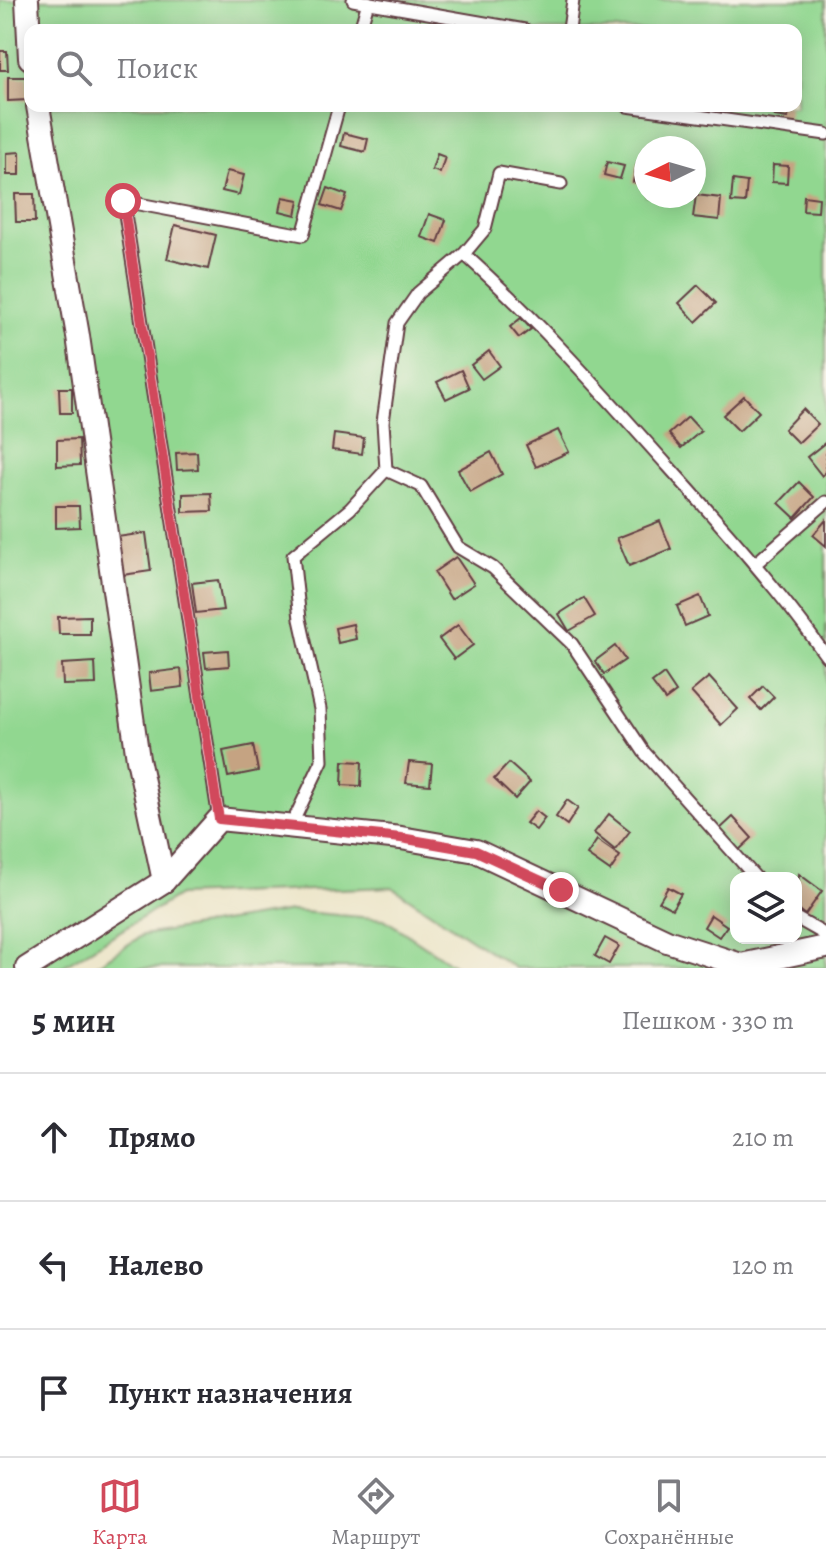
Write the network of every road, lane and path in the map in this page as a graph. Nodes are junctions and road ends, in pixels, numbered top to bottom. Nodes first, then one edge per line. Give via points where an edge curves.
1 (27, 0) edge
2 (353, 0) edge
3 (573, 0) edge
4 (368, 2) junction
5 (28, 24) edge
6 (362, 24) edge
7 (491, 24) edge
8 (570, 24) edge
9 (39, 112) edge
10 (337, 112) edge
11 (670, 112) edge
12 (826, 134) edge
13 (561, 184) dead end
14 (464, 254) junction
15 (386, 470) junction
16 (826, 502) edge
17 (755, 564) junction
18 (826, 656) edge
19 (219, 819) junction
20 (291, 826) junction
21 (751, 872) edge
22 (164, 881) junction
23 (802, 921) edge
24 (826, 935) edge
25 (826, 947) edge
26 (27, 968) edge

1 - 5 street
2 - 4 lane
3 - 8 lane
4 - 6 lane
4 - 7 lane
9 - 22 street via 78,336 138,759
10 - 19 lane via 303,235 123,201
11 - 12 lane
13 - 14 lane via 499,173 485,229
14 - 15 lane via 418,293 397,323 383,422
14 - 17 lane via 527,310
15 - 20 lane via 350,509 293,556 300,619 320,709 322,761
15 - 21 lane via 421,486 458,547 493,568 572,644 644,752
16 - 17 lane
17 - 18 lane
19 - 20 street
19 - 22 street
20 - 25 street via 476,851 667,941 741,965
22 - 26 street
23 - 24 lane

